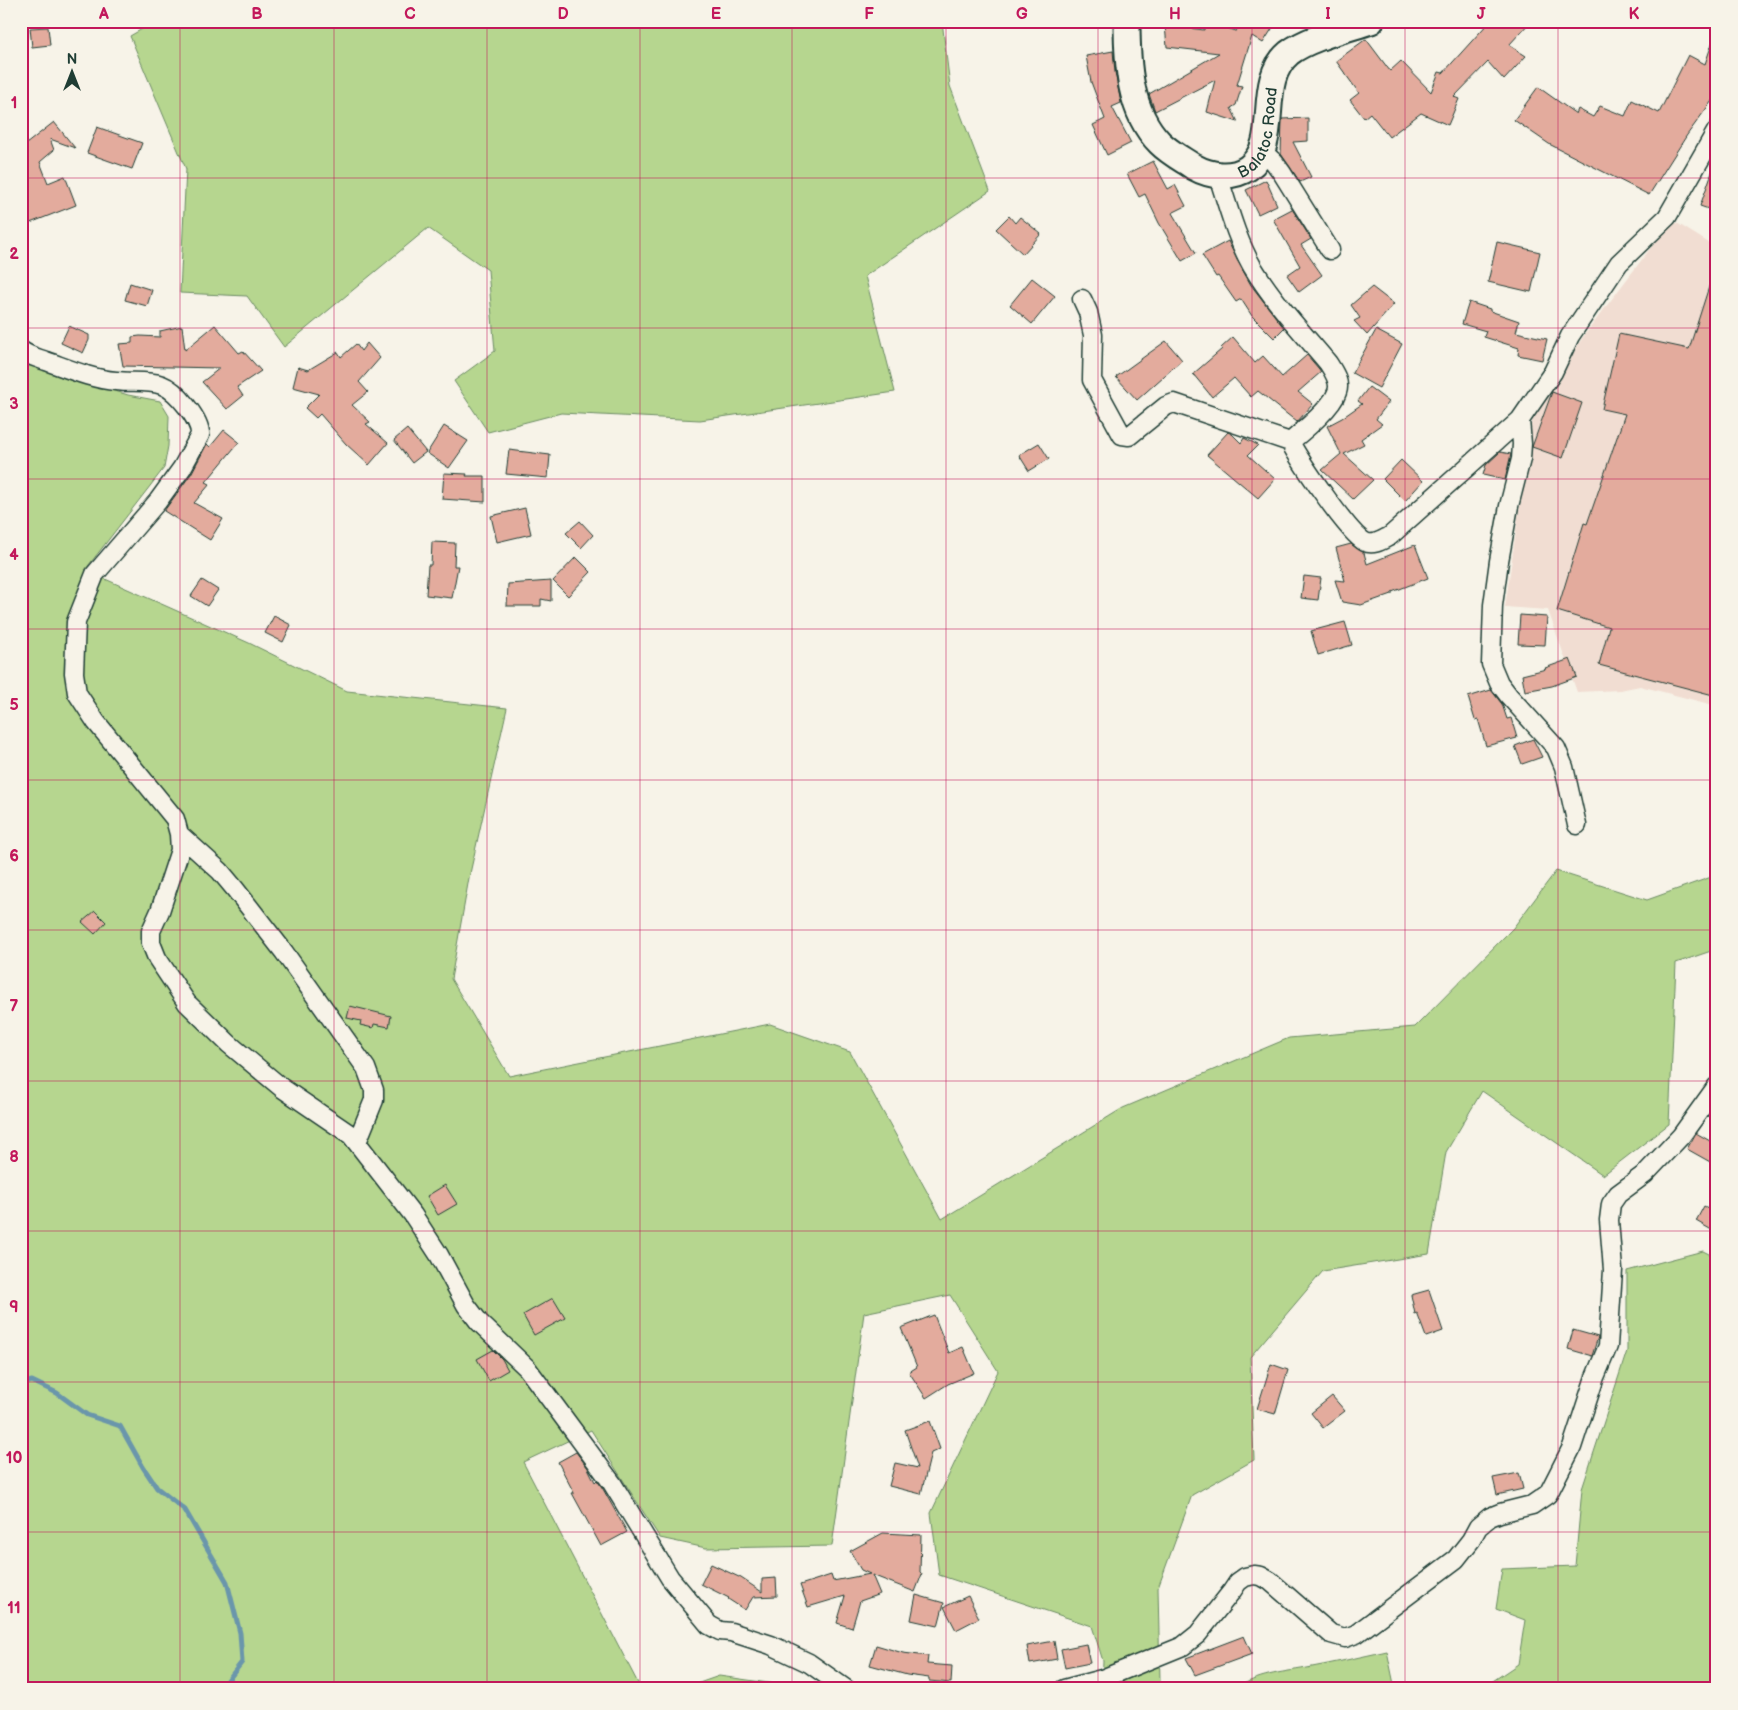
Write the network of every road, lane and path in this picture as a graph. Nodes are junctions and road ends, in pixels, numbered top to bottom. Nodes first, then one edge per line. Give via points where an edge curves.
1 (1127, 21) edge
2 (1371, 21) edge
3 (1717, 130) edge
4 (1261, 150) junction
5 (1218, 176) junction
6 (1330, 250) dead end
7 (1082, 299) dead end
8 (21, 350) edge
9 (1520, 420) junction
10 (1290, 442) junction
11 (1577, 825) dead end
12 (180, 834) junction
13 (1717, 1086) edge
14 (357, 1142) junction
15 (1102, 1679) junction
16 (846, 1689) edge
17 (1064, 1689) edge
18 (1124, 1689) edge

1 - 5 main road, Balatoc Road via 1133,91 1147,128 1172,153 1200,170
2 - 4 main road, Balatoc Road via 1305,44 1289,53 1274,74
3 - 9 street via 1667,216 1619,263 1570,336 1553,372
4 - 5 main road, Balatoc Road via 1248,168
4 - 6 street via 1282,173
5 - 10 street via 1239,240 1252,266 1336,375 1337,392 1330,403
7 - 10 street via 1093,335 1092,380 1122,435 1129,436 1166,406 1174,404
8 - 12 street via 82,374 116,382 151,382 164,386 175,393 201,428 182,468 95,574 76,622 74,673 77,693 96,722 176,820
9 - 10 street via 1390,536 1372,544 1364,542 1352,531 1298,458
9 - 11 street via 1521,459 1499,561 1493,605 1491,664 1509,696 1556,748 1564,767
12 - 14 street via 235,889 366,1068 374,1100
12 - 14 street via 180,850 151,931 151,943 157,958 187,1003 204,1020 282,1088 343,1128
13 - 15 street via 1681,1136 1611,1204 1613,1270 1608,1346 1572,1447 1548,1494 1532,1505 1490,1518 1478,1527 1456,1559 1356,1634 1345,1638 1331,1634 1270,1581 1260,1576 1245,1577 1198,1634 1183,1646
14 - 16 street via 413,1215 466,1306 478,1322 527,1368 612,1483 670,1578 709,1624 720,1631 771,1646 801,1660
15 - 17 street
15 - 18 lane

